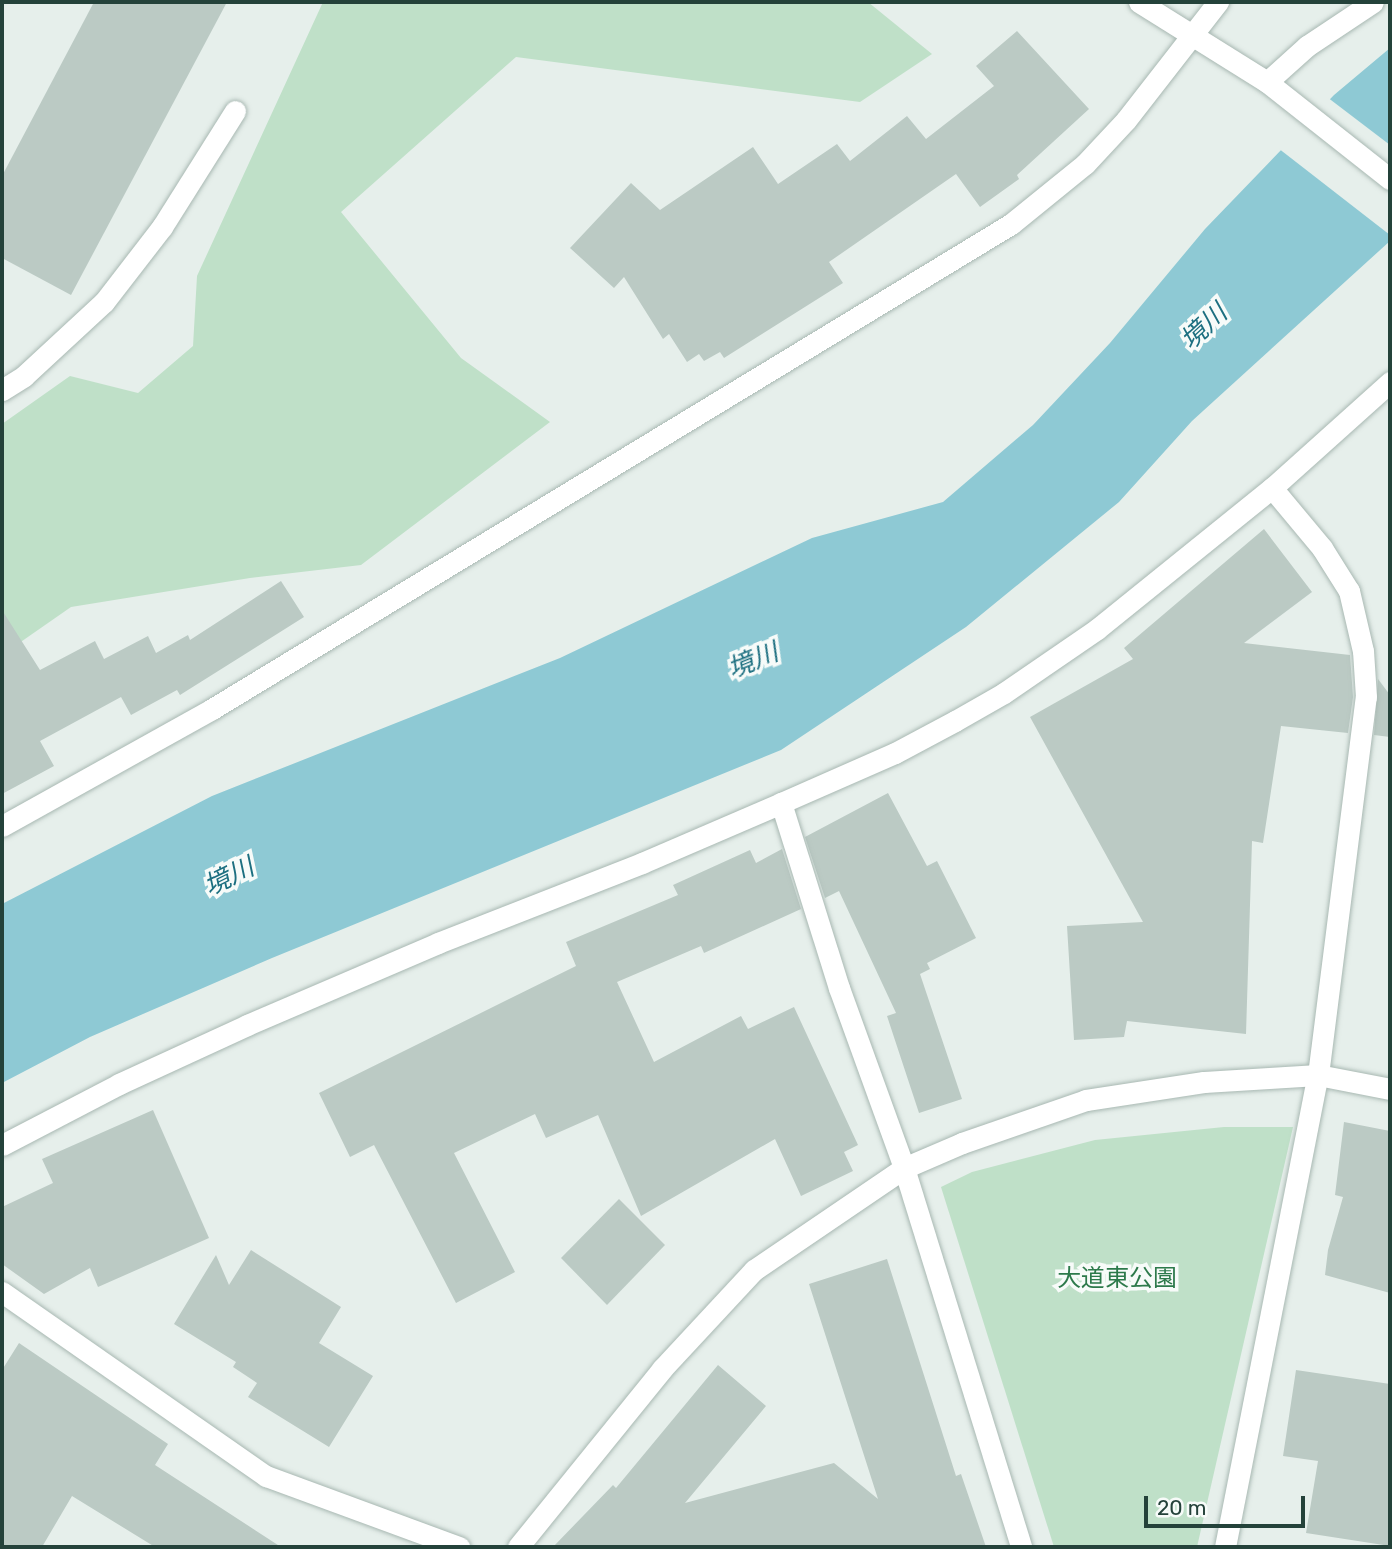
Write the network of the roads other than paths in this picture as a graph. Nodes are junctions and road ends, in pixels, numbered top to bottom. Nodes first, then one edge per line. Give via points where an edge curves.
1 (1139, 2) edge
2 (1218, 2) edge
3 (1373, 2) edge
4 (1191, 36) junction
5 (1275, 88) junction
6 (234, 111) dead end
7 (1390, 179) edge
8 (1390, 382) edge
9 (2, 390) edge
10 (1272, 488) junction
11 (781, 803) junction
12 (2, 826) edge
13 (1318, 1075) junction
14 (1390, 1089) edge
15 (2, 1145) edge
16 (904, 1168) junction
17 (2, 1292) edge
18 (459, 1547) edge
19 (518, 1547) edge
20 (1021, 1547) edge
21 (1225, 1547) edge

1 - 4 street
2 - 4 street
3 - 5 street via 1307,46
4 - 5 street
4 - 12 street via 1126,120 1085,164 1011,224 212,709
5 - 7 street
6 - 9 street via 162,227 104,302 24,376
8 - 10 street
10 - 11 street via 1097,629 1004,693 895,753
10 - 13 street via 1322,548 1349,591 1366,686
11 - 15 street via 247,1026 118,1084
11 - 16 street via 839,988
13 - 14 street
13 - 16 street via 1204,1082 1086,1100
13 - 21 street
16 - 19 street via 754,1270 662,1369
16 - 20 street
17 - 18 street via 266,1476

